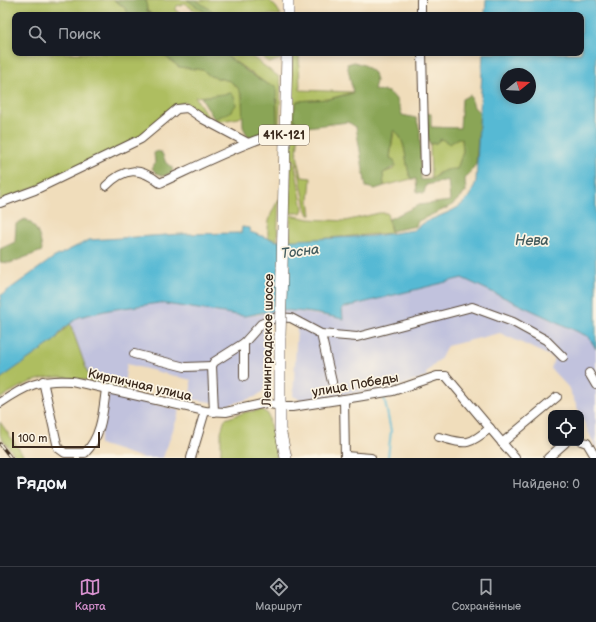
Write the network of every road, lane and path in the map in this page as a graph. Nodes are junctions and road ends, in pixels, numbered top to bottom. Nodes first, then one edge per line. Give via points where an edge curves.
1 (288, 0) edge
2 (421, 0) edge
3 (288, 12) edge
4 (421, 12) edge
5 (287, 56) edge
6 (422, 56) edge
7 (284, 133) junction
8 (248, 143) junction
9 (425, 172) dead end
10 (106, 186) dead end
11 (0, 203) edge
12 (321, 334) junction
13 (244, 343) junction
14 (134, 354) dead end
15 (563, 357) dead end
16 (212, 366) junction
17 (590, 373) dead end
18 (244, 377) dead end
19 (43, 381) junction
20 (332, 382) dead end
21 (596, 385) edge
22 (106, 389) junction
23 (557, 397) dead end
24 (344, 399) junction
25 (0, 403) edge
26 (279, 405) junction
27 (205, 412) junction
28 (214, 412) junction
29 (490, 428) junction
30 (439, 437) dead end
31 (584, 442) edge
32 (502, 443) junction
33 (562, 446) edge
34 (345, 457) edge
35 (191, 458) edge
36 (286, 458) edge
37 (371, 458) edge
38 (515, 458) edge
39 (548, 458) edge
40 (596, 458) edge

1 - 3 main road
2 - 4 street
5 - 7 main road, Ленинградское шоссе / 41К-121
6 - 9 street
7 - 8 street via 277,132
7 - 26 main road, Ленинградское шоссе / 41К-121, bridge
8 - 10 street via 160,183 142,171 128,172
8 - 11 street via 182,107 141,139 35,190
12 - 13 street via 291,318 277,317 261,324
12 - 15 street via 357,337 472,307 513,322 546,340
12 - 20 street
13 - 16 street via 217,359
13 - 18 street
14 - 16 street via 185,367
16 - 28 street
17 - 21 street
19 - 22 street, Кирпичная улица via 72,381
19 - 22 street via 58,448 65,453 85,453 92,446 100,426
19 - 25 street, Кирпичная улица
22 - 27 street, Кирпичная улица
23 - 32 street
24 - 26 street, улица Победы via 292,407
24 - 29 street, улица Победы via 393,391 437,376 446,376
24 - 34 street
26 - 28 street, Кирпичная улица via 261,403 226,412
26 - 36 main road, Ленинградское шоссе / 41К-121 via 280,429
27 - 28 street, Кирпичная улица
27 - 35 street
29 - 30 street via 474,441 465,444
29 - 32 street, улица Победы
31 - 40 street
32 - 38 street, улица Победы
33 - 39 street
34 - 37 street

